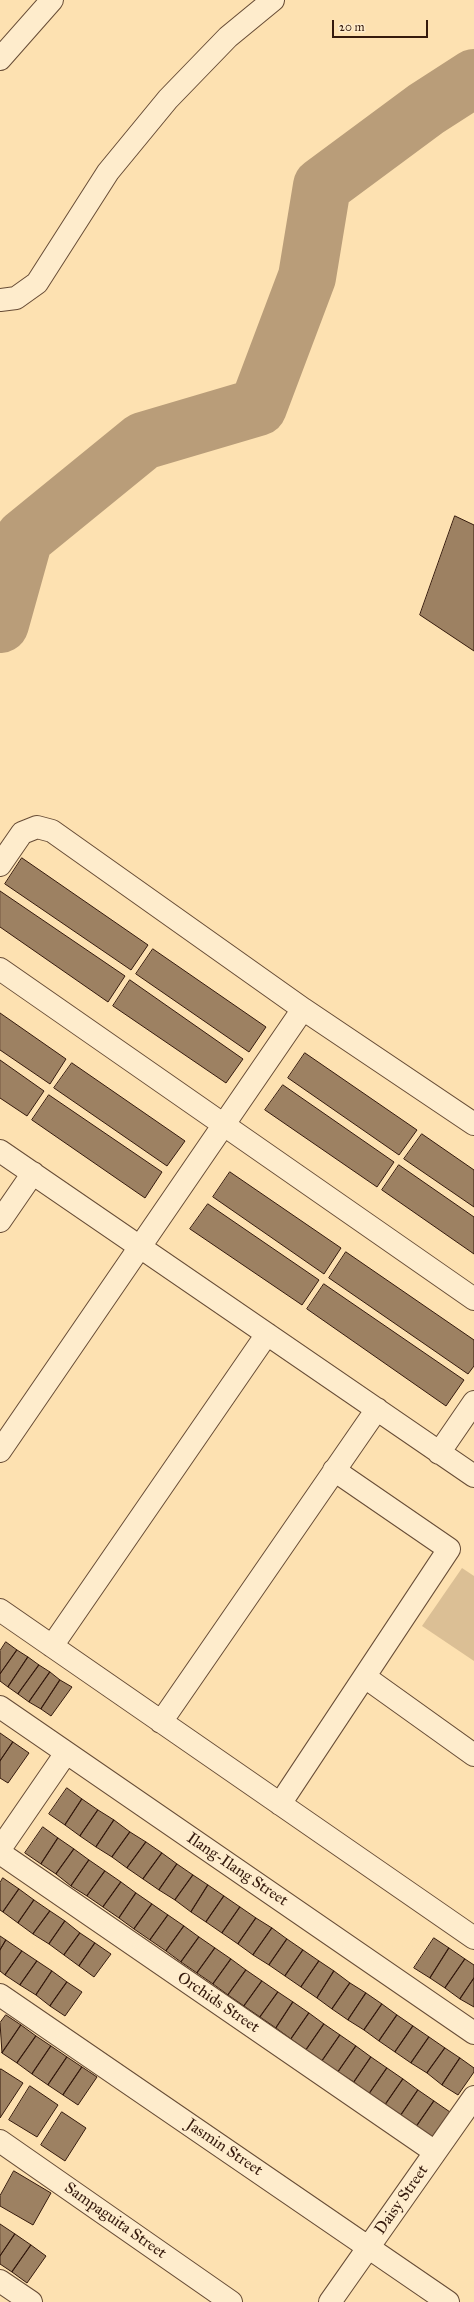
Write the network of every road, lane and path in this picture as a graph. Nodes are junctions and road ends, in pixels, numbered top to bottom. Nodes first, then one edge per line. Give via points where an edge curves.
1 (52, 0) edge
2 (273, 0) edge
3 (0, 59) edge
4 (0, 300) edge
5 (0, 865) edge
6 (0, 969) edge
7 (303, 1009) junction
8 (474, 1124) edge
9 (223, 1125) junction
10 (0, 1151) edge
11 (33, 1174) junction
12 (0, 1221) edge
13 (140, 1247) junction
14 (474, 1299) edge
15 (267, 1334) junction
16 (474, 1402) edge
17 (377, 1409) junction
18 (0, 1451) edge
19 (439, 1452) junction
20 (334, 1470) junction
21 (474, 1476) edge
22 (0, 1610) edge
23 (52, 1646) junction
24 (364, 1677) junction
25 (0, 1707) edge
26 (161, 1722) junction
27 (66, 1753) junction
28 (474, 1755) edge
29 (280, 1804) junction
30 (0, 1849) edge
31 (0, 1854) edge
32 (474, 1938) edge
33 (0, 1995) edge
34 (474, 2033) edge
35 (474, 2097) edge
36 (0, 2141) edge
37 (435, 2152) junction
38 (369, 2247) junction
39 (0, 2281) edge
40 (31, 2302) edge
41 (231, 2302) edge
42 (330, 2302) edge
43 (448, 2302) edge

1 - 3 street
2 - 4 street via 228,37 168,99 108,172 38,283 16,298
5 - 7 street via 22,833 37,827 52,831
6 - 9 street
7 - 8 street
7 - 9 street
9 - 13 street
9 - 14 street
10 - 11 street
11 - 12 street
11 - 13 street
13 - 15 street
13 - 18 street
15 - 17 street
15 - 23 street
16 - 19 street
17 - 19 street
17 - 20 street
19 - 21 street
20 - 24 street via 450,1549
20 - 26 street
22 - 23 street
23 - 26 street
24 - 28 street
24 - 29 street
25 - 27 street, Ilang-Ilang Street
26 - 29 street
27 - 30 street
27 - 34 street, Ilang-Ilang Street
29 - 32 street
31 - 37 street, Orchids Street
33 - 38 street, Jasmin Street
35 - 37 street, Daisy Street
36 - 41 street, Sampaguita Street
37 - 38 street, Daisy Street
38 - 42 street, Daisy Street
38 - 43 street, Jasmin Street
39 - 40 street

